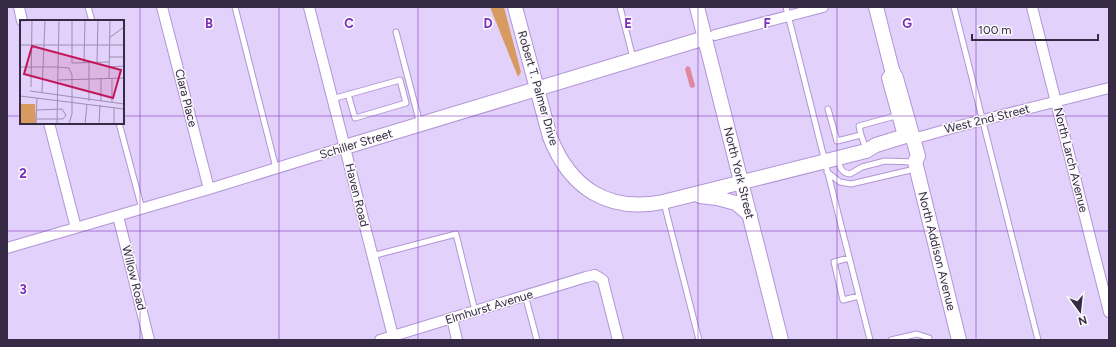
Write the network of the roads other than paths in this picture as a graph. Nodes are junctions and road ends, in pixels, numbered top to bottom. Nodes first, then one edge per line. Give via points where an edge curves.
1 (19, 7) edge
2 (88, 7) edge
3 (162, 7) edge
4 (235, 7) edge
5 (309, 7) edge
6 (516, 7) edge
7 (620, 7) edge
8 (697, 7) edge
9 (823, 7) edge
10 (876, 7) edge
11 (954, 7) edge
12 (1032, 7) edge
13 (787, 12) edge
14 (22, 20) edge
15 (92, 20) edge
16 (396, 32) dead end
17 (710, 36) junction
18 (634, 59) junction
19 (1109, 88) edge
20 (538, 89) junction
21 (348, 94) junction
22 (332, 99) junction
23 (414, 101) junction
24 (1056, 101) junction
25 (406, 103) junction
26 (828, 109) dead end
27 (901, 115) junction
28 (982, 120) junction
29 (49, 124) edge
30 (119, 124) edge
31 (420, 125) junction
32 (861, 135) junction
33 (908, 138) junction
34 (345, 147) junction
35 (866, 151) junction
36 (829, 164) junction
37 (916, 166) junction
38 (276, 168) junction
39 (741, 182) junction
40 (209, 189) junction
41 (690, 195) junction
42 (664, 202) junction
43 (142, 209) junction
44 (750, 215) junction
45 (118, 216) junction
46 (76, 228) junction
47 (7, 248) edge
48 (372, 256) junction
49 (849, 258) junction
50 (525, 295) junction
51 (859, 296) junction
52 (475, 311) junction
53 (1109, 312) edge
54 (452, 318) junction
55 (393, 336) junction
56 (929, 338) dead end
57 (149, 340) edge
58 (380, 340) edge
59 (457, 340) edge
60 (537, 340) edge
61 (618, 340) edge
62 (699, 340) edge
63 (781, 340) edge
64 (870, 340) edge
65 (891, 340) edge
66 (960, 340) edge
67 (1038, 340) edge

1 - 14 street
2 - 15 lane
3 - 40 street, Clara Place
4 - 38 lane
5 - 22 street, Haven Road
6 - 20 street, Robert T. Palmer Drive
7 - 18 lane
8 - 17 street, North York Street
9 - 13 street
10 - 27 street, North Addison Avenue via 890,74 896,78
11 - 28 lane
12 - 24 street, North Larch Avenue
13 - 17 street
13 - 36 lane
16 - 23 lane
17 - 18 street, Schiller Street
17 - 39 street, North York Street
18 - 20 street, Schiller Street
19 - 24 street, West 2nd Street
20 - 31 street, Schiller Street
20 - 42 street, Robert T. Palmer Drive via 555,149 565,167 583,186 605,199 616,202
21 - 22 lane
21 - 25 lane via 400,80
21 - 25 lane via 354,118
22 - 34 street, Haven Road
23 - 25 lane
23 - 31 lane
24 - 28 street, West 2nd Street
24 - 53 street, North Larch Avenue
26 - 32 lane via 837,141
27 - 32 lane via 859,126
27 - 33 street, North Addison Avenue
28 - 33 street, West 2nd Street
28 - 67 lane
29 - 46 street
30 - 43 lane
31 - 34 street, Schiller Street
32 - 35 lane
33 - 35 street, West 2nd Street via 896,147
33 - 37 street, North Addison Avenue via 918,156
34 - 38 street, Schiller Street
34 - 48 street, Haven Road
35 - 36 street, West 2nd Street
36 - 37 lane via 847,174 862,167 886,162
36 - 37 lane via 840,182 851,184
36 - 39 street, West 2nd Street
36 - 49 lane
37 - 66 street, North Addison Avenue
38 - 40 street, Schiller Street
39 - 41 street, Robert T. Palmer Drive
39 - 44 street, North York Street
40 - 43 street, Schiller Street
41 - 42 street, Robert T. Palmer Drive
41 - 44 street via 736,203
42 - 62 lane
43 - 45 street, Schiller Street
44 - 63 street, North York Street
45 - 46 street, Schiller Street
45 - 57 street, Willow Road
46 - 47 street, Schiller Street
48 - 52 lane via 456,234
48 - 55 street, Haven Road
49 - 51 lane
49 - 51 lane via 834,262 843,300
50 - 52 street, Elmhurst Avenue
50 - 60 lane
50 - 61 street, Elmhurst Avenue via 586,277 598,276 604,285
51 - 64 lane
52 - 54 street, Elmhurst Avenue
54 - 55 street, Elmhurst Avenue
54 - 59 street
55 - 58 street, Elmhurst Avenue
56 - 65 lane via 917,334

